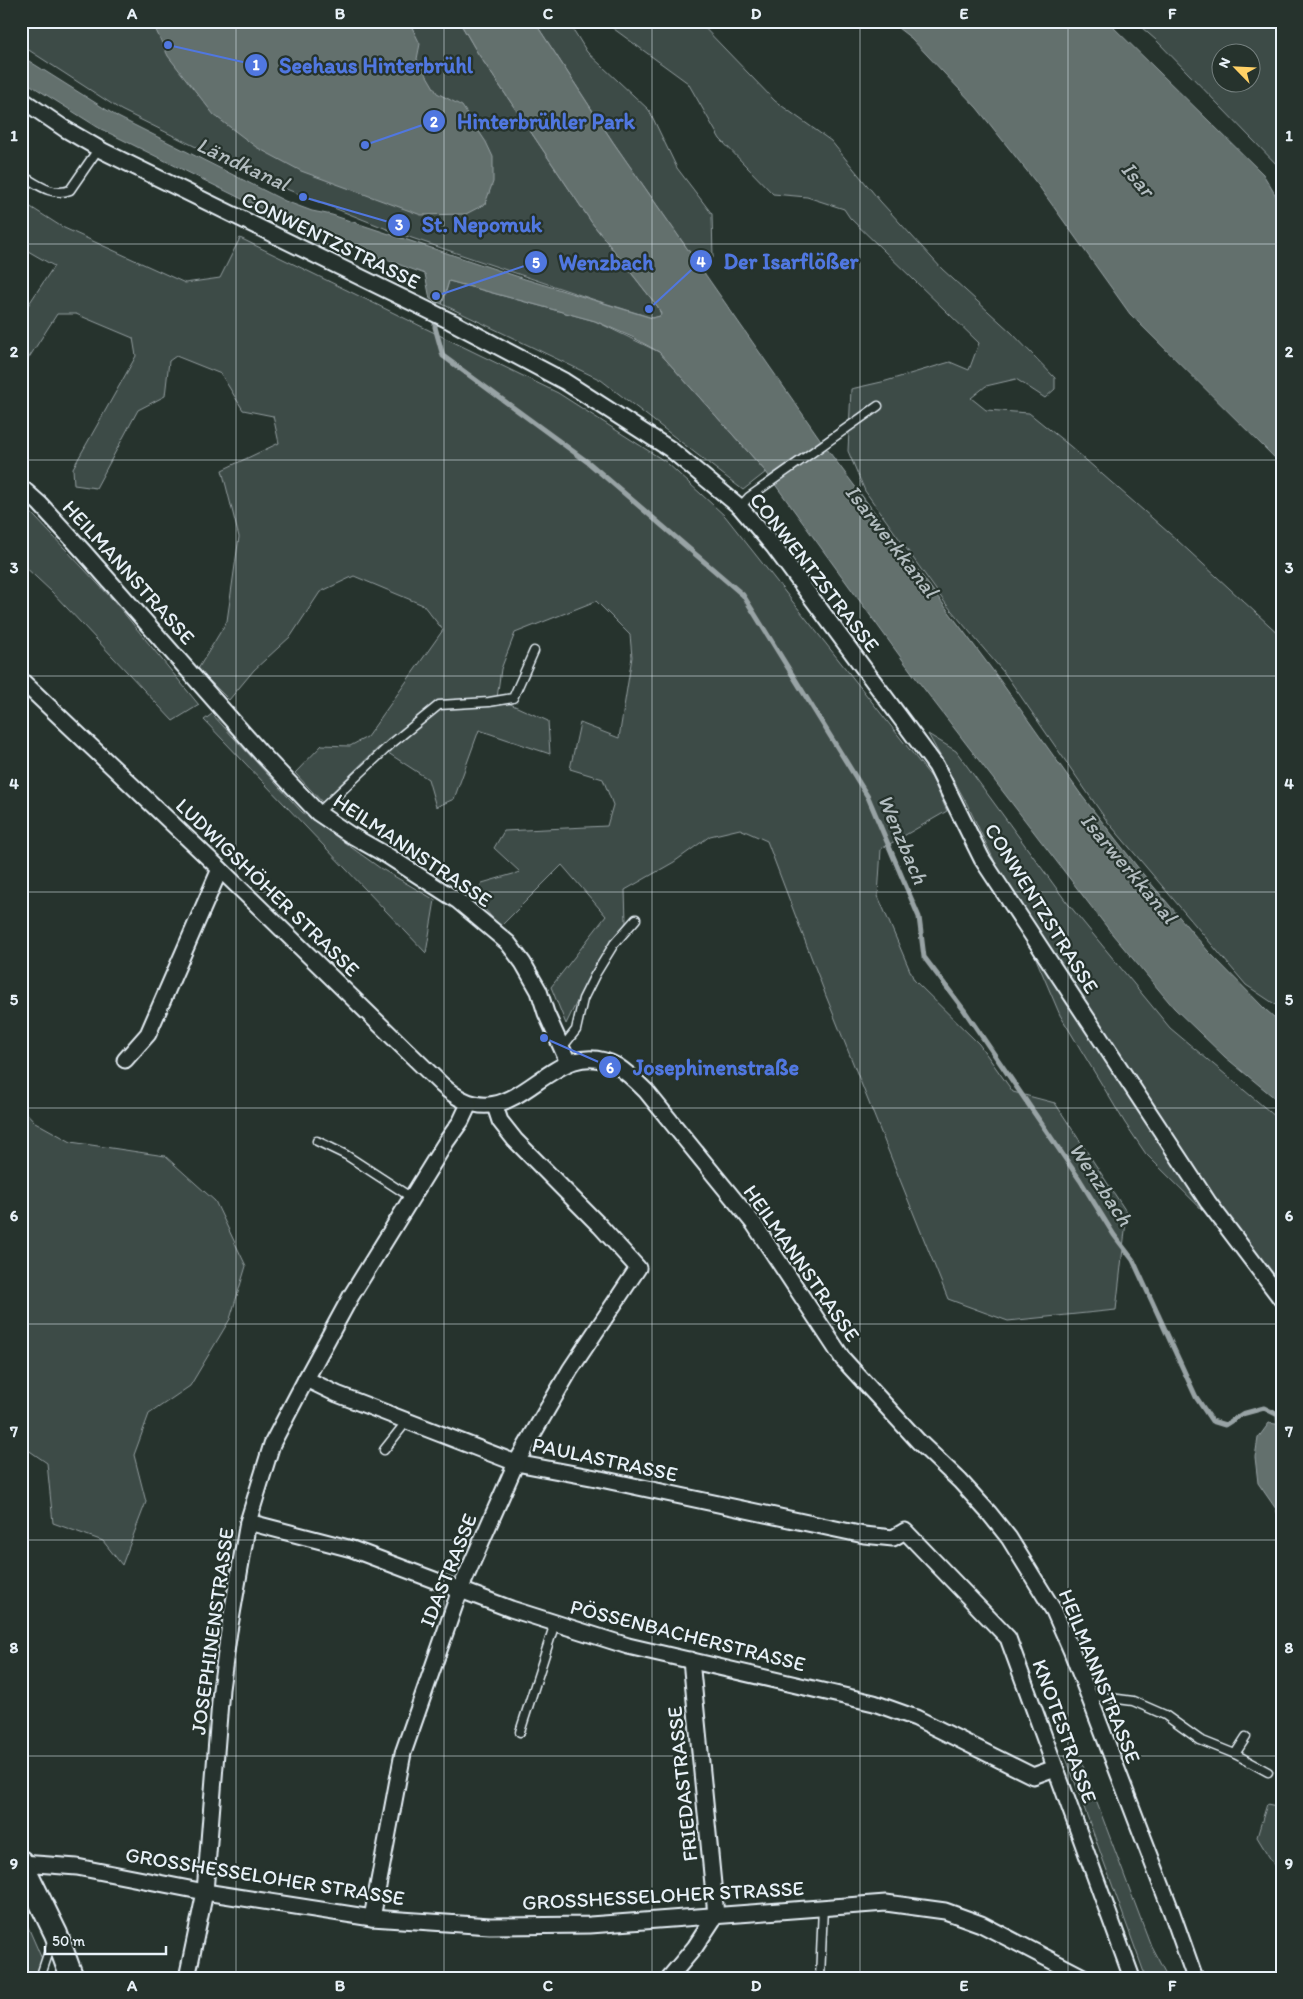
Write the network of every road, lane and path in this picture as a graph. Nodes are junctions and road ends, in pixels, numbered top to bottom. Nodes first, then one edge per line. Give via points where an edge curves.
1 (21, 99) edge
2 (99, 148) junction
3 (21, 175) edge
4 (878, 406) dead end
5 (21, 487) edge
6 (740, 507) junction
7 (534, 651) dead end
8 (21, 680) edge
9 (318, 813) junction
10 (220, 869) junction
11 (636, 919) dead end
12 (565, 1056) junction
13 (125, 1060) dead end
14 (469, 1104) junction
15 (495, 1106) junction
16 (317, 1141) dead end
17 (412, 1198) junction
18 (1282, 1300) edge
19 (306, 1379) junction
20 (407, 1422) junction
21 (384, 1450) dead end
22 (516, 1463) junction
23 (248, 1522) junction
24 (905, 1531) joint
25 (460, 1590) junction
26 (554, 1623) junction
27 (691, 1660) junction
28 (1088, 1696) junction
29 (520, 1732) dead end
30 (1246, 1737) dead end
31 (1235, 1754) junction
32 (1055, 1768) junction
33 (1268, 1772) dead end
34 (22, 1863) edge
35 (205, 1892) junction
36 (823, 1907) junction
37 (716, 1915) junction
38 (372, 1918) junction
39 (56, 1934) junction
40 (40, 1978) edge
41 (72, 1978) edge
42 (187, 1978) edge
43 (670, 1978) edge
44 (820, 1978) edge
45 (1085, 1978) edge
46 (1132, 1978) edge
47 (1195, 1978) edge

1 - 2 street, CONWENTZSTRASSE
2 - 3 lane via 70,190 63,193 49,191
2 - 6 street, CONWENTZSTRASSE via 450,321 564,381 670,449
4 - 6 lane via 749,497
5 - 9 street, HEILMANNSTRASSE via 84,552
6 - 18 street, CONWENTZSTRASSE via 774,547 936,766 982,859 1208,1202
7 - 9 lane via 513,698 438,705
8 - 10 street, LUDWIGSHÖHER STRASSE
9 - 12 street, HEILMANNSTRASSE via 458,900 508,943 539,991
10 - 13 street via 148,1034
10 - 14 street, LUDWIGSHÖHER STRASSE via 442,1085
11 - 12 lane via 614,944 595,975 583,999 576,1030
12 - 15 street via 520,1094
12 - 28 street, HEILMANNSTRASSE via 592,1058 619,1067 646,1091 754,1224 843,1359 990,1513 1009,1538 1054,1611
14 - 15 street, LUDWIGSHÖHER STRASSE
14 - 17 street, JOSEPHINENSTRASSE
15 - 22 street, IDASTRASSE via 500,1121 516,1140 638,1268 570,1370
16 - 17 lane
17 - 19 street, JOSEPHINENSTRASSE via 351,1296
19 - 20 street, PAULASTRASSE
19 - 23 street, JOSEPHINENSTRASSE via 272,1444
20 - 21 lane
20 - 22 street, PAULASTRASSE
22 - 24 street, PAULASTRASSE via 864,1536 893,1538
22 - 25 street, IDASTRASSE
23 - 25 street, PÖSSENBACHERSTRASSE via 352,1549
23 - 35 street, JOSEPHINENSTRASSE via 221,1690
24 - 32 street, KNOTESTRASSE via 1008,1638
25 - 26 street, PÖSSENBACHERSTRASSE
25 - 38 street, IDASTRASSE via 403,1753
26 - 27 street, PÖSSENBACHERSTRASSE via 628,1646
26 - 29 lane
27 - 32 street, PÖSSENBACHERSTRASSE via 874,1703 916,1718 1033,1776
27 - 37 street, FRIEDASTRASSE
28 - 31 lane via 1133,1701 1165,1715 1200,1740
28 - 47 street, HEILMANNSTRASSE
30 - 31 lane
31 - 33 lane
32 - 46 street, KNOTESTRASSE
34 - 35 street, GROSSHESSELOHER STRASSE via 77,1867
34 - 39 main road
35 - 38 street, GROSSHESSELOHER STRASSE
35 - 42 street, JOSEPHINENSTRASSE
36 - 37 street, GROSSHESSELOHER STRASSE
36 - 44 lane
36 - 45 street, GROSSHESSELOHER STRASSE via 886,1903 945,1911 982,1924
37 - 38 street, GROSSHESSELOHER STRASSE via 590,1925 490,1926
37 - 43 street
39 - 40 lane
39 - 41 main road

